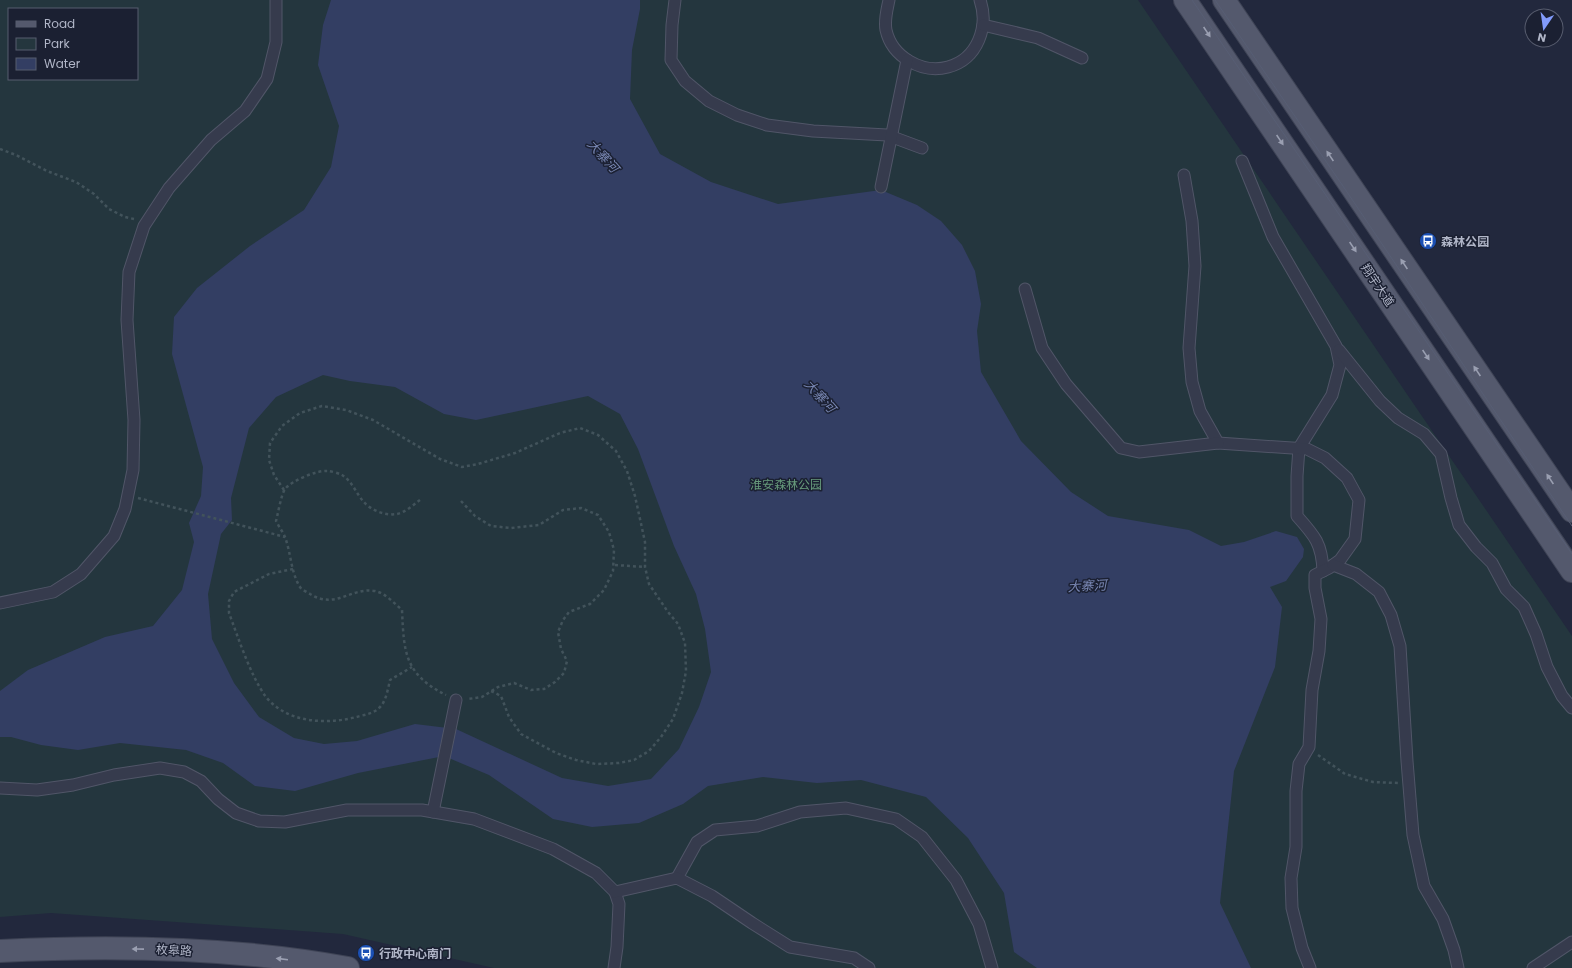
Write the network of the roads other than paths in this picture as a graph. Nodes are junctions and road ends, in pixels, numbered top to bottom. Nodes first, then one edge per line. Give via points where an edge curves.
1 (276, 0) edge
2 (675, 0) edge
3 (889, 0) edge
4 (980, 0) edge
5 (1185, 0) edge
6 (1224, 0) edge
7 (983, 26) junction
8 (1082, 58) dead end
9 (907, 60) junction
10 (891, 136) junction
11 (922, 148) dead end
12 (1242, 162) dead end
13 (1184, 175) dead end
14 (881, 187) dead end
15 (1026, 289) dead end
16 (1336, 346) junction
17 (1218, 443) junction
18 (1299, 448) junction
19 (1572, 511) edge
20 (1333, 565) junction
21 (1323, 571) junction
22 (1572, 571) edge
23 (0, 602) edge
24 (456, 700) road end
25 (1572, 708) edge
26 (0, 788) edge
27 (433, 812) junction
28 (677, 878) junction
29 (615, 892) junction
30 (1572, 942) edge
31 (0, 951) edge
32 (348, 968) edge
33 (614, 968) edge
34 (869, 968) edge
35 (992, 968) edge
36 (1310, 968) edge
37 (1458, 968) edge
38 (1533, 968) edge

1 - 23 street via 276,42 267,80 245,111 211,140 168,188 144,226 129,272 127,320 134,420 133,470 125,509 114,536 82,574 53,592
2 - 10 street via 671,60 685,81 709,101 737,115 767,125
3 - 9 street via 885,15 886,31 892,45
4 - 7 street via 984,17
5 -> 22 main road, 翔宇大道
19 -> 6 main road
7 - 8 street via 1038,38
7 - 9 street via 975,48 964,59 949,67 933,69 917,66
9 - 10 street
10 - 11 street
10 - 14 street
12 - 16 street via 1273,237
13 - 17 street via 1192,221 1195,266 1188,348 1192,382 1200,411
15 - 17 street via 1042,348 1066,384 1121,448 1139,452
16 - 18 street via 1340,365 1332,395
16 - 25 street via 1380,401 1398,418 1424,434 1441,454 1459,525 1492,563 1506,589 1524,607 1546,667 1562,696
17 - 18 street
18 - 20 street via 1325,458 1347,478 1359,500 1355,539 1340,560
18 - 21 street via 1297,516 1313,534 1322,555
20 - 21 street
20 - 37 street via 1356,574 1379,592 1391,615 1400,646 1413,835 1424,886 1443,919
21 - 36 street via 1315,575 1321,619 1319,651 1312,690 1309,746 1299,764 1296,791 1296,847 1291,878 1292,908
24 - 27 street
26 - 27 street via 37,790 160,768 184,772 201,781 236,813 260,821 285,822 347,810
27 - 29 street via 474,819 553,849 596,873
28 - 29 street
28 - 34 street via 712,896 790,947 854,958
28 - 35 street via 697,842 715,830 757,826 800,812 846,808 896,819 922,838 956,880 979,924
29 - 33 street via 619,904
30 - 38 street
32 -> 31 main road, 枚皋路 via 254,955 174,949 69,947

